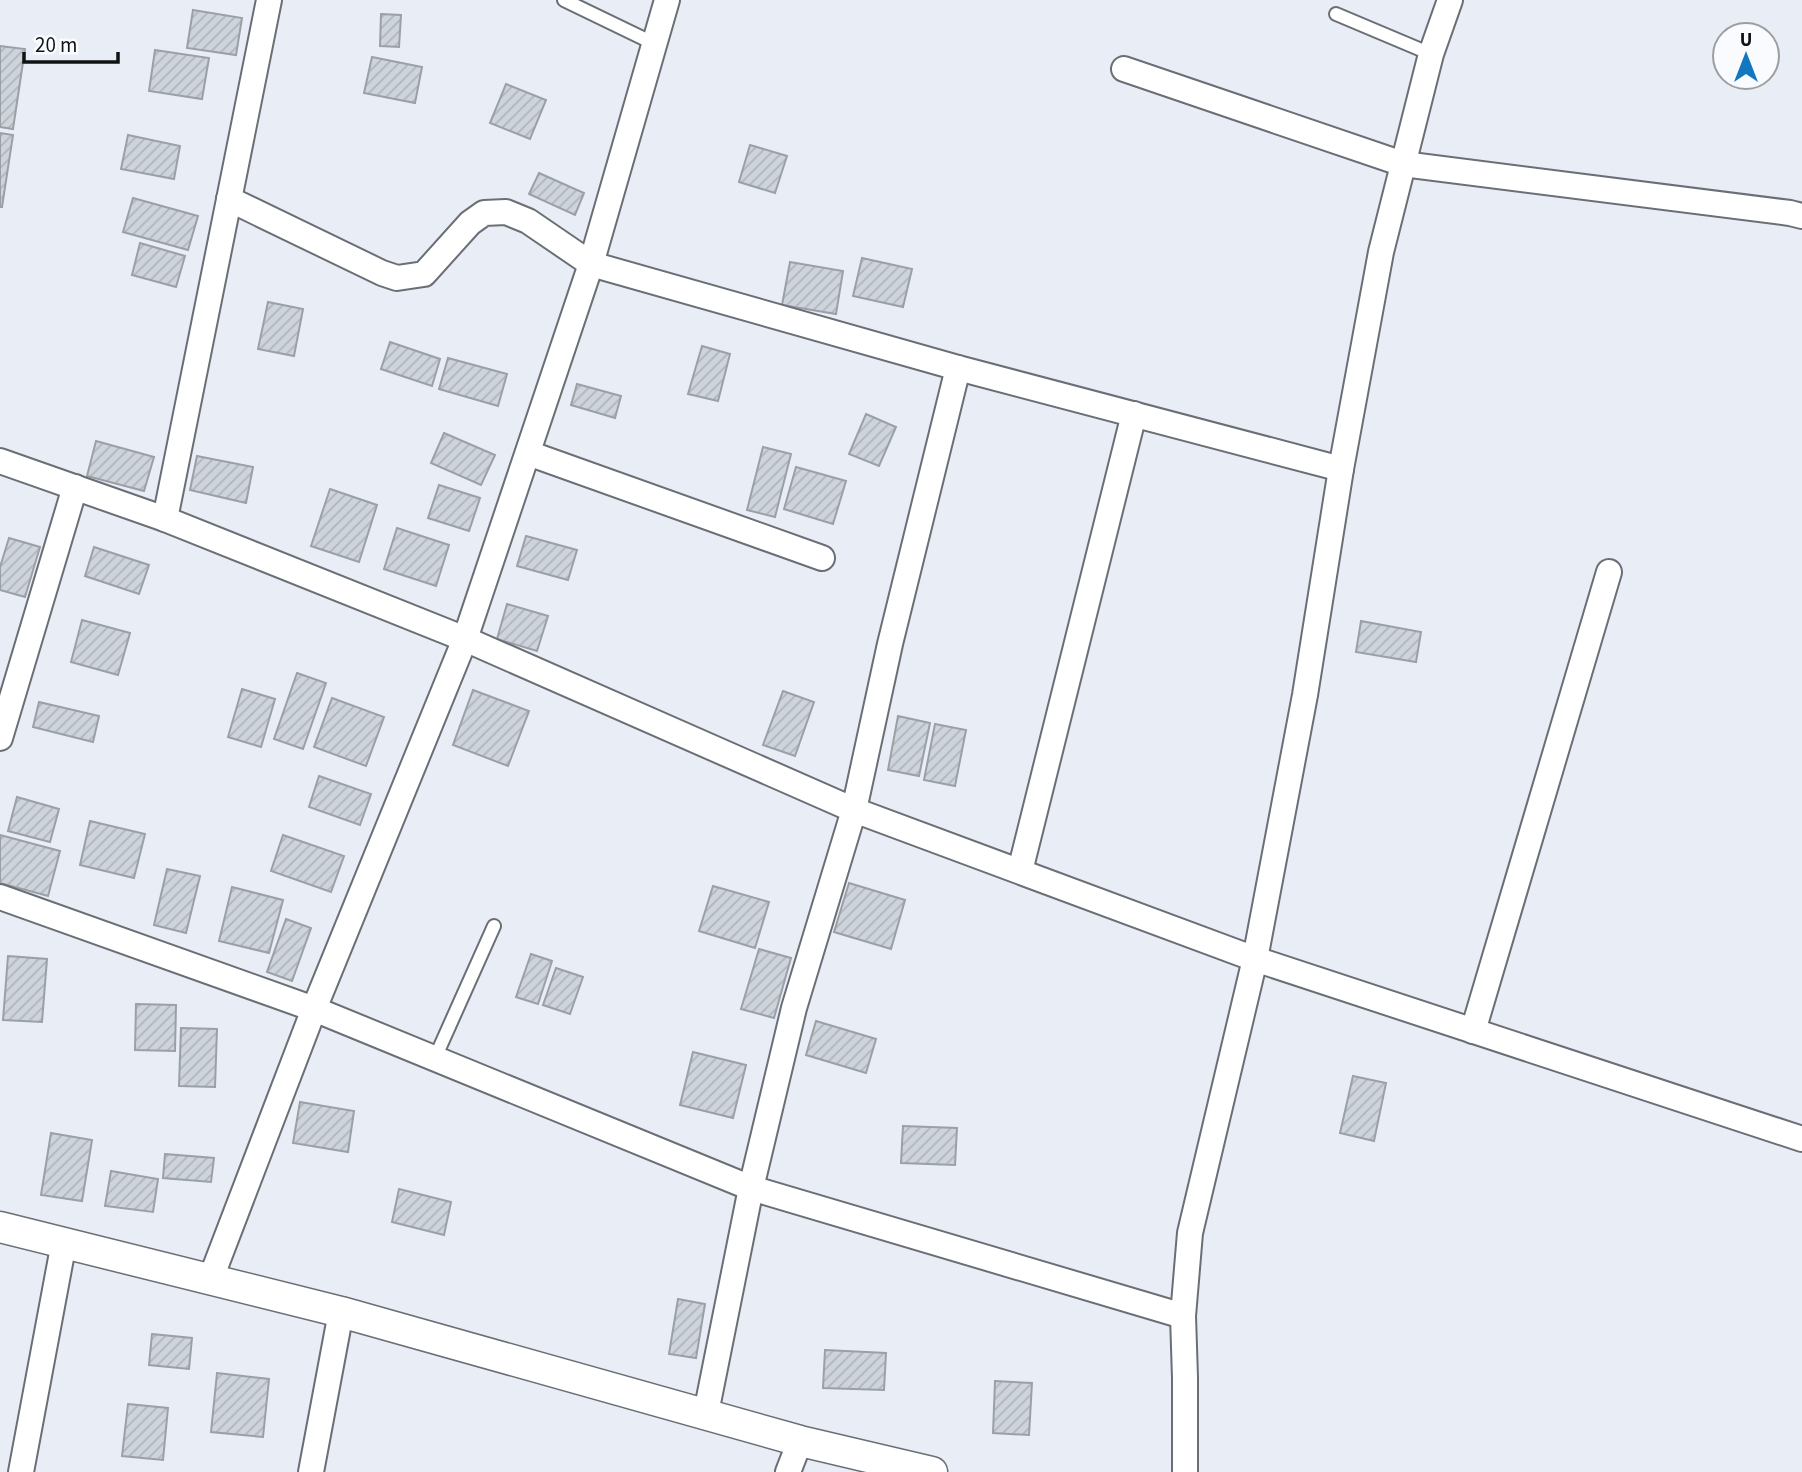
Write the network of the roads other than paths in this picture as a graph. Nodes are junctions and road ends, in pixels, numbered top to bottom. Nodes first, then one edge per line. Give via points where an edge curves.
1 (270, 0) edge
2 (564, 0) edge
3 (667, 0) edge
4 (1450, 0) edge
5 (1336, 14) dead end
6 (655, 44) junction
7 (1431, 54) junction
8 (1124, 69) dead end
9 (1403, 164) junction
10 (229, 199) junction
11 (1802, 216) edge
12 (591, 264) junction
13 (958, 368) junction
14 (1134, 414) junction
15 (528, 453) junction
16 (0, 461) edge
17 (1342, 469) junction
18 (75, 487) junction
19 (165, 519) junction
20 (822, 558) dead end
21 (1609, 572) dead end
22 (465, 639) junction
23 (9, 679) edge
24 (0, 738) edge
25 (855, 810) junction
26 (1020, 871) junction
27 (0, 897) edge
28 (494, 926) dead end
29 (1255, 959) junction
30 (314, 1009) junction
31 (1473, 1031) junction
32 (435, 1058) junction
33 (1802, 1139) edge
34 (751, 1188) junction
35 (0, 1227) edge
36 (64, 1242) junction
37 (211, 1278) junction
38 (341, 1312) junction
39 (1183, 1316) junction
40 (706, 1413) junction
41 (800, 1441) junction
42 (21, 1472) edge
43 (311, 1472) edge
44 (788, 1472) edge
45 (932, 1472) edge
46 (1185, 1472) edge

1 - 10 street
2 - 6 lane
3 - 6 street
4 - 7 street
5 - 7 lane
6 - 12 street
7 - 9 street
8 - 9 street
9 - 11 street
9 - 17 street via 1381,252
10 - 12 street via 397,278 424,274 470,223 494,211 528,221
10 - 19 street
12 - 13 street
12 - 15 street
13 - 14 street
13 - 25 street via 890,644
14 - 17 street
14 - 26 street
15 - 20 street
15 - 22 street
16 - 18 street
17 - 29 street
18 - 19 street
18 - 23 street
19 - 22 street
21 - 31 street
22 - 25 street
22 - 30 street
23 - 24 street
25 - 26 street
25 - 34 street via 793,1008
26 - 29 street
27 - 30 street
28 - 32 lane
29 - 31 street
29 - 39 street via 1190,1233
30 - 32 street
30 - 37 street
31 - 33 street
32 - 34 street
34 - 39 street
34 - 40 street
35 - 36 street
36 - 37 street
36 - 42 street
37 - 38 street
38 - 40 street
38 - 43 street
39 - 46 street
40 - 41 street
41 - 44 street
41 - 45 street

